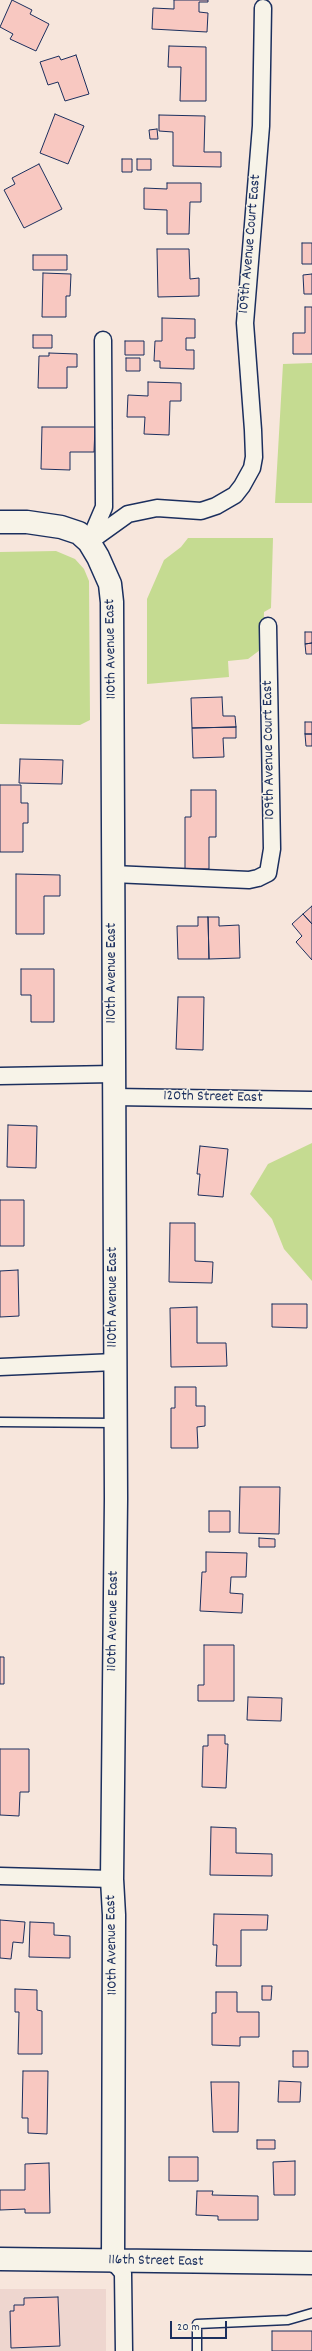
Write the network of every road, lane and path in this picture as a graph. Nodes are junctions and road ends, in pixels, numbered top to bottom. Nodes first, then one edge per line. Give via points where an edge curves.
1 (263, 8) dead end
2 (103, 340) dead end
3 (0, 522) edge
4 (89, 542) junction
5 (268, 626) dead end
6 (112, 874) junction
7 (114, 1074) junction
8 (0, 1076) edge
9 (114, 1097) junction
10 (312, 1100) edge
11 (115, 1362) junction
12 (0, 1367) edge
13 (0, 1422) edge
14 (115, 1423) junction
15 (0, 1876) edge
16 (112, 1879) junction
17 (0, 2259) edge
18 (113, 2262) junction
19 (312, 2263) edge
20 (312, 2313) edge
21 (124, 2351) edge
22 (198, 2351) edge

1 - 4 street, 109th Avenue Court East via 261,126 245,323 254,457 248,477 234,495 216,506 201,511 157,508 128,514
2 - 4 street via 104,507
3 - 4 street via 27,522 61,527 79,533
4 - 6 street, 110th Avenue East via 110,584 112,602
5 - 6 street, 109th Avenue Court East via 272,849 268,873 249,880
6 - 7 street, 110th Avenue East
7 - 8 street
7 - 9 street, 110th Avenue East
9 - 10 street, 120th Street East
9 - 11 street, 110th Avenue East
11 - 12 street
11 - 14 street, 110th Avenue East
13 - 14 lane
14 - 16 street, 110th Avenue East
15 - 16 street
16 - 18 street, 110th Avenue East
17 - 18 street, 116th Street East
18 - 19 street, 116th Street East
18 - 21 street via 123,2273
20 - 22 lane via 288,2320 197,2324

